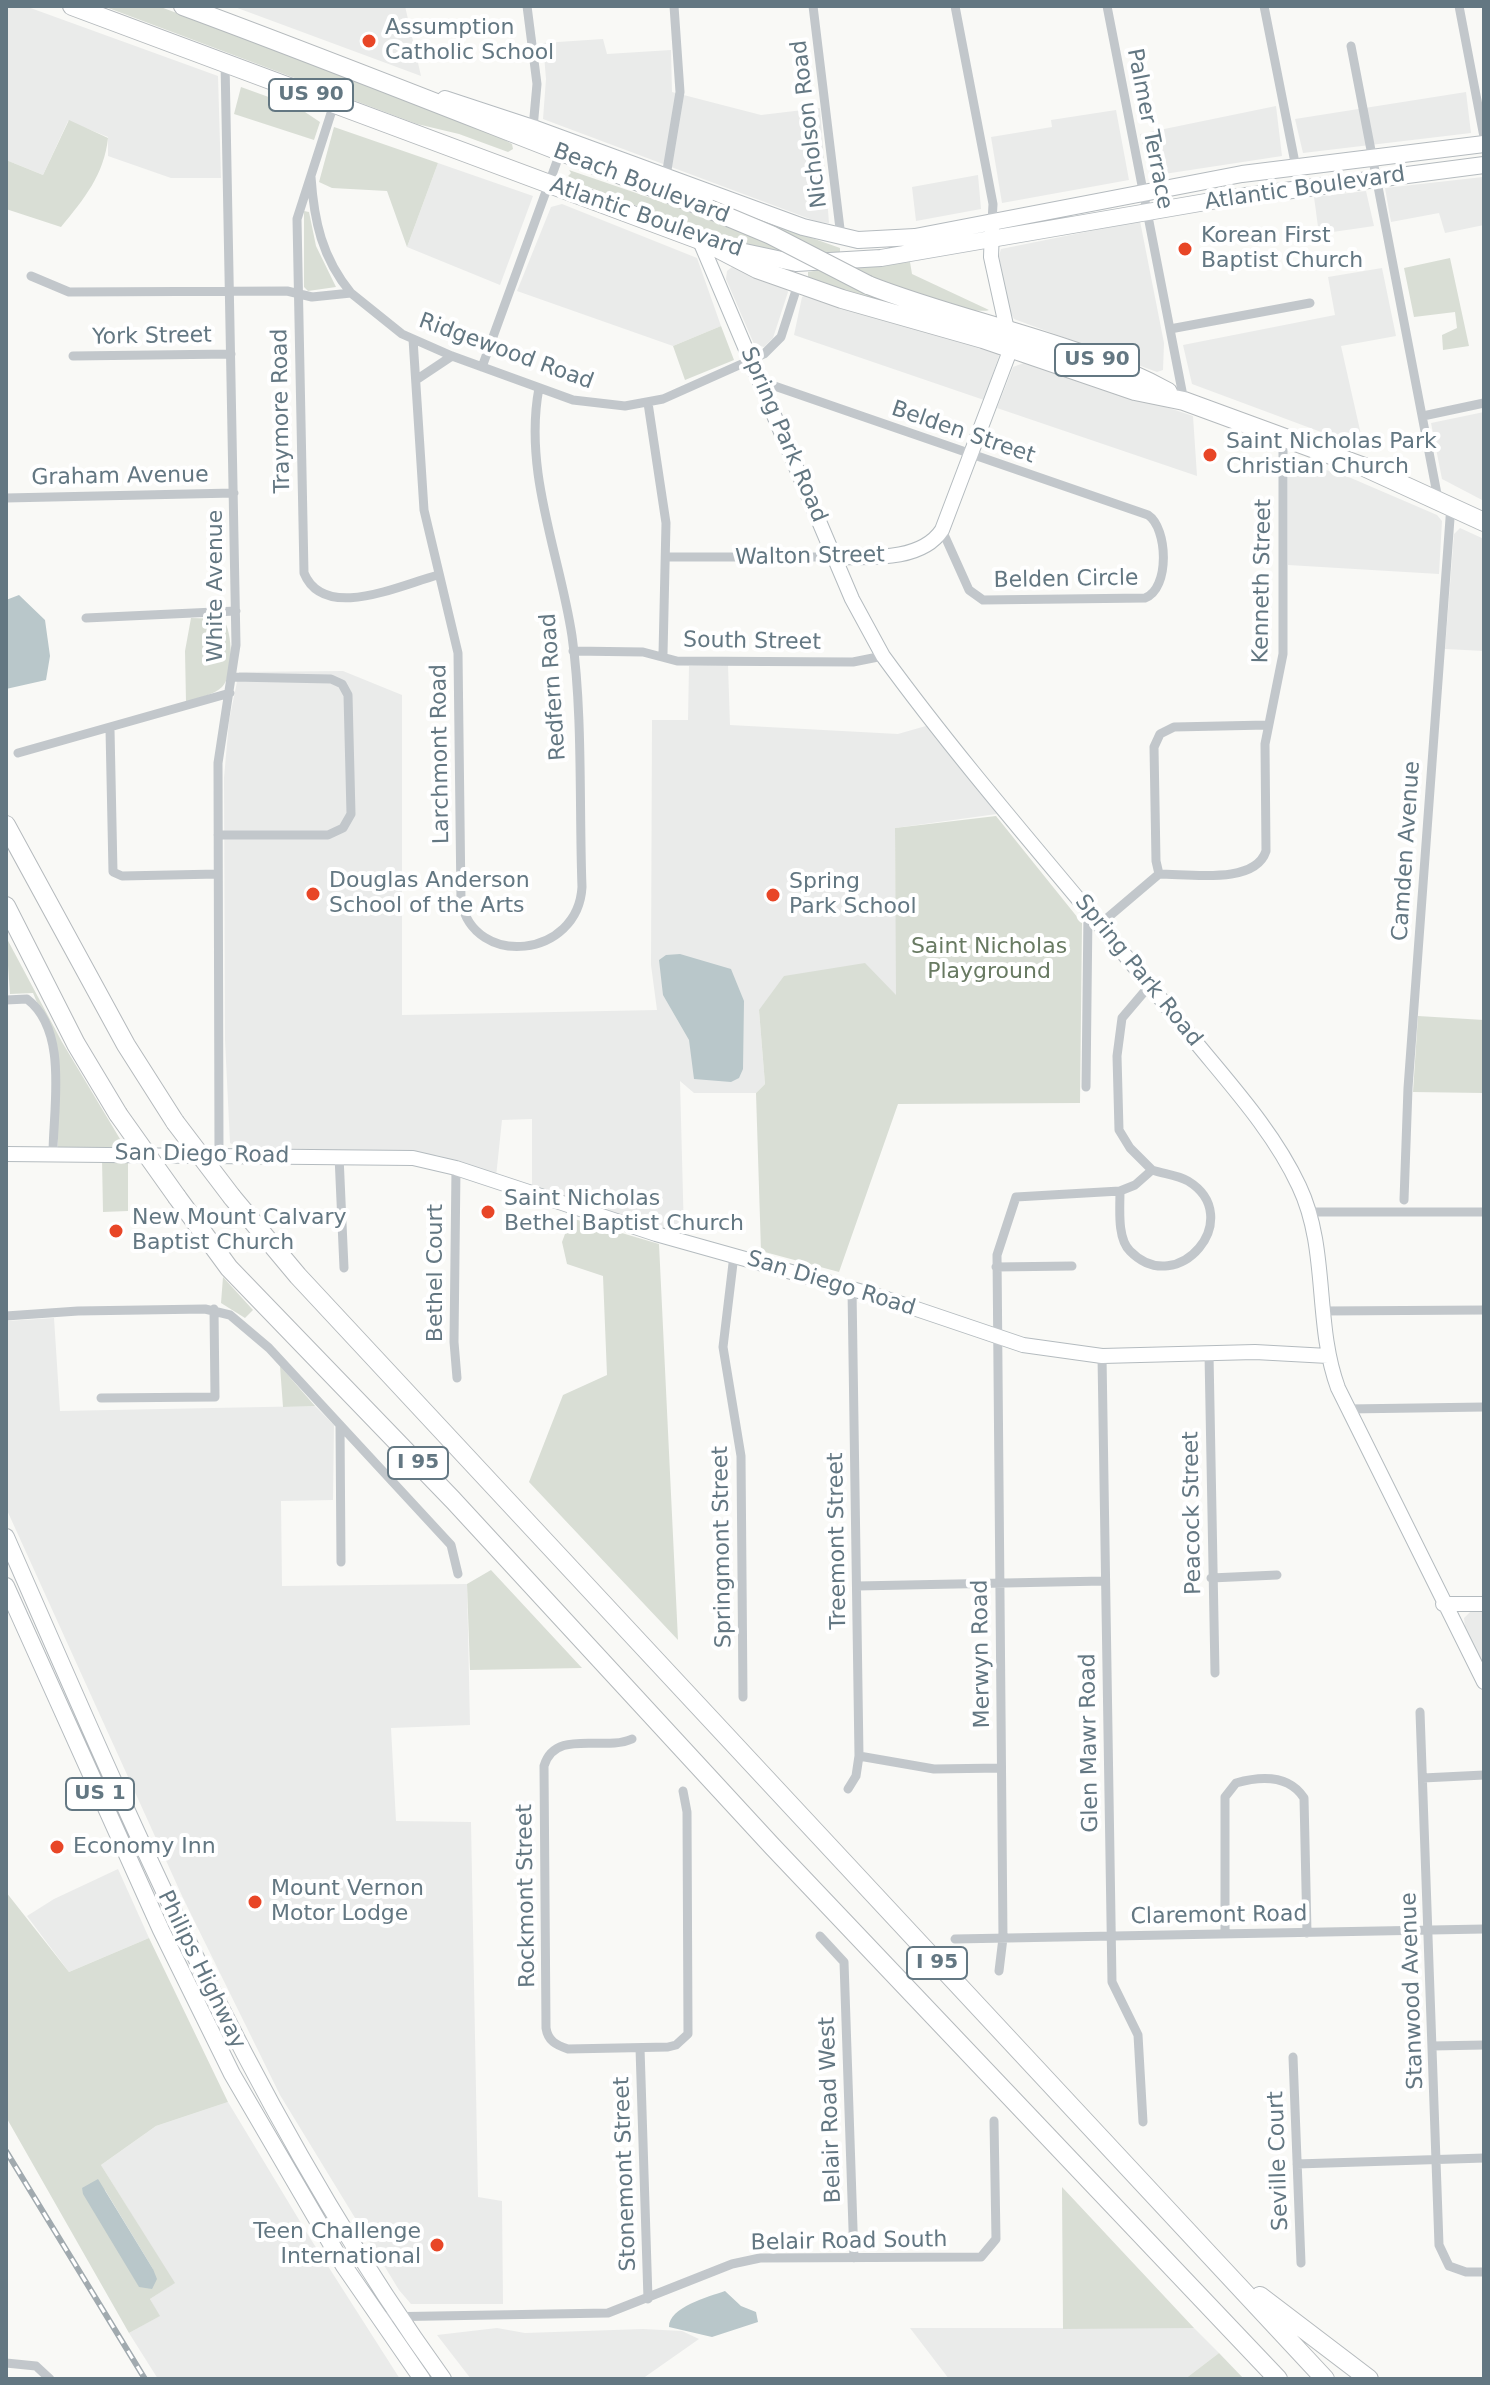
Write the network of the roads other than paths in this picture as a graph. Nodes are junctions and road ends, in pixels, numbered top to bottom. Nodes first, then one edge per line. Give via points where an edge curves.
1 (72, 6) edge
2 (183, 6) edge
3 (527, 6) edge
4 (674, 6) edge
5 (813, 6) edge
6 (955, 6) edge
7 (1107, 6) edge
8 (1264, 6) edge
9 (1459, 6) edge
10 (1351, 46) dead end
11 (225, 62) junction
12 (334, 104) junction
13 (530, 134) junction
14 (1484, 137) edge
15 (1484, 144) edge
16 (560, 153) junction
17 (1372, 157) junction
18 (482, 159) junction
19 (1484, 165) edge
20 (1296, 167) junction
21 (310, 173) junction
22 (666, 176) junction
23 (1376, 179) junction
24 (549, 184) junction
25 (1300, 188) junction
26 (1143, 191) junction
27 (1147, 213) junction
28 (992, 230) junction
29 (841, 237) junction
30 (702, 242) junction
31 (748, 258) junction
32 (31, 276) dead end
33 (798, 284) junction
34 (229, 291) junction
35 (297, 292) junction
36 (722, 292) junction
37 (351, 293) junction
38 (1310, 303) dead end
39 (1006, 327) junction
40 (1170, 329) junction
41 (413, 339) junction
42 (1011, 348) junction
43 (231, 354) junction
44 (73, 356) dead end
45 (452, 356) junction
46 (751, 361) junction
47 (482, 367) junction
48 (416, 380) junction
49 (760, 381) junction
50 (539, 388) junction
51 (1184, 401) junction
52 (648, 403) junction
53 (1484, 403) edge
54 (1423, 416) junction
55 (1283, 437) junction
56 (972, 455) junction
57 (234, 493) junction
58 (6, 498) edge
59 (1444, 502) junction
60 (1155, 519) joint
61 (1484, 522) edge
62 (942, 530) junction
63 (667, 557) junction
64 (835, 557) junction
65 (438, 575) junction
66 (236, 611) junction
67 (86, 618) dead end
68 (573, 651) junction
69 (663, 654) junction
70 (883, 656) junction
71 (233, 677) junction
72 (230, 693) junction
73 (1267, 725) junction
74 (110, 729) junction
75 (18, 753) dead end
76 (6, 825) edge
77 (218, 835) junction
78 (218, 874) junction
79 (1159, 874) junction
80 (6, 906) edge
81 (1088, 911) junction
82 (1099, 925) junction
83 (517, 945) joint
84 (1150, 985) junction
85 (6, 1000) edge
86 (1086, 1087) dead end
87 (6, 1154) edge
88 (53, 1154) junction
89 (219, 1155) junction
90 (339, 1156) junction
91 (456, 1168) junction
92 (1152, 1170) junction
93 (1120, 1191) junction
94 (1404, 1200) dead end
95 (1308, 1212) junction
96 (1484, 1212) edge
97 (734, 1255) junction
98 (1072, 1266) dead end
99 (996, 1267) junction
100 (344, 1268) dead end
101 (852, 1289) junction
102 (214, 1309) junction
103 (1484, 1310) edge
104 (1324, 1311) junction
105 (6, 1316) edge
106 (996, 1336) junction
107 (1209, 1354) junction
108 (1102, 1356) junction
109 (1328, 1356) junction
110 (457, 1378) dead end
111 (101, 1398) dead end
112 (1484, 1407) edge
113 (1348, 1409) junction
114 (340, 1425) junction
115 (6, 1537) edge
116 (341, 1562) dead end
117 (458, 1574) dead end
118 (1277, 1575) dead end
119 (1211, 1578) junction
120 (1104, 1581) junction
121 (999, 1582) junction
122 (6, 1586) edge
123 (857, 1586) junction
124 (1443, 1604) junction
125 (1484, 1604) edge
126 (52, 1645) junction
127 (35, 1652) junction
128 (1215, 1673) dead end
129 (1484, 1682) edge
130 (743, 1697) dead end
131 (1420, 1712) dead end
132 (632, 1739) dead end
133 (859, 1756) junction
134 (1001, 1768) junction
135 (1484, 1775) edge
136 (1423, 1778) junction
137 (848, 1789) dead end
138 (683, 1791) dead end
139 (122, 1801) junction
140 (106, 1809) junction
141 (1484, 1929) edge
142 (1429, 1930) junction
143 (1307, 1933) junction
144 (1225, 1934) junction
145 (820, 1936) dead end
146 (1112, 1937) junction
147 (1003, 1938) junction
148 (955, 1939) dead end
149 (193, 1956) junction
150 (177, 1964) junction
151 (999, 1971) dead end
152 (1484, 2045) edge
153 (1432, 2046) junction
154 (640, 2048) junction
155 (1293, 2057) dead end
156 (251, 2109) junction
157 (273, 2111) junction
158 (994, 2121) dead end
159 (1143, 2122) dead end
160 (1484, 2158) edge
161 (1436, 2159) junction
162 (1297, 2164) junction
163 (329, 2206) junction
164 (311, 2212) junction
165 (1208, 2254) junction
166 (854, 2258) junction
167 (1301, 2263) dead end
168 (1484, 2272) edge
169 (648, 2299) junction
170 (400, 2316) junction
171 (378, 2317) junction
172 (6, 2363) edge
173 (50, 2379) edge
174 (422, 2379) edge
175 (443, 2379) edge
176 (1278, 2379) edge
177 (1325, 2379) edge
178 (1369, 2379) edge

1 - 11 highway, Atlantic Boulevard / US 90
2 - 13 highway, Beach Boulevard / US 90
3 - 13 street via 537,84
4 - 22 street via 680,92
5 - 29 street, Nicholson Road
6 - 28 street via 993,204
7 - 26 street, Palmer Terrace
8 - 20 street
9 - 14 street
10 - 17 street, Camden Avenue
11 - 12 highway, Atlantic Boulevard / US 90
11 - 34 street, White Avenue
12 - 18 highway, Atlantic Boulevard / US 90
12 - 21 street, Traymore Road
13 - 16 highway, Beach Boulevard / US 90
13 - 18 highway via 508,159
13 - 22 main road, Atlantic Boulevard
15 - 17 main road, Atlantic Boulevard
16 - 24 street
16 - 39 highway, Beach Boulevard / US 90, bridge via 771,235 868,285
17 - 20 main road, Atlantic Boulevard
17 - 23 street, Camden Avenue
18 - 24 highway, Atlantic Boulevard / US 90
19 - 23 main road, Atlantic Boulevard
20 - 25 street
20 - 26 main road, Atlantic Boulevard
21 - 35 street, Traymore Road via 297,219
21 - 37 street, Ridgewood Road via 319,238
22 - 29 main road, Atlantic Boulevard
23 - 25 main road, Atlantic Boulevard
23 - 54 street, Camden Avenue
24 - 30 highway, Atlantic Boulevard / US 90
24 - 47 street
25 - 27 main road, Atlantic Boulevard
26 - 27 street, Palmer Terrace
26 - 28 main road, Atlantic Boulevard
27 - 28 main road, Atlantic Boulevard
27 - 40 street, Palmer Terrace
28 - 29 main road, Atlantic Boulevard via 896,240
28 - 31 main road, Atlantic Boulevard via 854,260 796,263
28 - 39 street via 991,257
30 - 31 highway, Beach Boulevard / US 90
30 - 36 street, Spring Park Road
31 - 33 highway, Beach Boulevard / US 90
31 - 36 street via 724,266
32 - 34 street via 69,292
33 - 42 highway, Beach Boulevard / US 90
33 - 46 street, Ridgewood Road via 781,337
34 - 35 street
34 - 43 street, White Avenue
35 - 37 street via 312,297
35 - 65 street, Traymore Road via 308,583 323,597 343,600
36 - 46 street, Spring Park Road
37 - 41 street, Ridgewood Road
38 - 40 street
39 - 42 street
39 - 51 highway, Beach Boulevard / US 90 via 1140,377
40 - 51 street, Palmer Terrace
41 - 45 street, Ridgewood Road
41 - 48 street, Larchmont Road
42 - 51 highway, Beach Boulevard / US 90 via 1135,391
42 - 56 street
43 - 44 street, York Street
43 - 57 street, White Avenue
45 - 47 street, Ridgewood Road
45 - 48 street
46 - 49 street, Spring Park Road
46 - 52 street, Ridgewood Road
47 - 50 street, Ridgewood Road
48 - 65 street, Larchmont Road via 424,510
49 - 56 street, Belden Street
49 - 64 street, Spring Park Road
50 - 52 street, Ridgewood Road via 599,405
50 - 68 street, Redfern Road via 535,423 540,485
51 - 55 highway, Beach Boulevard / US 90
52 - 63 street
53 - 54 street
54 - 59 street, Camden Avenue
55 - 59 highway, Beach Boulevard / US 90
55 - 73 street, Kenneth Street via 1283,654
56 - 60 street, Belden Street
56 - 62 street
57 - 58 street, Graham Avenue
57 - 66 street, White Avenue
59 - 61 highway, Beach Boulevard / US 90
59 - 94 street, Camden Avenue
60 - 62 street, Belden Circle via 1161,531 1161,581 1145,598 983,600 969,590
62 - 64 street, Walton Street via 937,538 898,555
63 - 64 street, Walton Street
63 - 69 street
64 - 70 street, Spring Park Road
65 - 83 street, Larchmont Road via 458,653 463,912 478,934
66 - 67 street
66 - 71 street, White Avenue
68 - 69 street, South Street
68 - 83 street, Redfern Road via 581,902 560,935
69 - 70 street, South Street via 677,661 738,662 853,662
70 - 81 street, Spring Park Road
71 - 72 street, White Avenue
71 - 77 street via 331,679 342,684 348,695 351,814 343,828 328,835
72 - 74 street
72 - 77 street, White Avenue via 218,746
73 - 79 street, Kenneth Street via 1263,859 1245,873
73 - 79 street via 1174,727 1160,734 1154,747
74 - 75 street
74 - 78 street via 113,872
76 - 165 highway, I 95, bridge via 126,1045 232,1197 319,1299
77 - 78 street, White Avenue
78 - 89 street, White Avenue
79 - 82 street
80 - 176 highway, I 95, bridge via 118,1114 229,1268
81 - 82 street, Spring Park Road
81 - 86 street
82 - 84 street, Spring Park Road
84 - 92 street via 1122,1018 1117,1041 1119,1130
84 - 95 street, Spring Park Road via 1281,1152
85 - 88 street via 27,999 40,1011 53,1052
87 - 88 street, San Diego Road
88 - 89 street, San Diego Road
89 - 90 street, San Diego Road
90 - 91 street, San Diego Road via 413,1158
90 - 100 street
91 - 97 street, San Diego Road
91 - 110 street, Bethel Court
92 - 93 street
92 - 93 street via 1190,1182 1206,1199 1209,1232 1189,1260 1150,1264 1129,1251 1122,1235
93 - 99 street, Merwyn Road via 1016,1197
95 - 96 street
95 - 104 street, Spring Park Road
97 - 101 street, San Diego Road
97 - 130 street, Springmont Street via 723,1347 741,1456
98 - 99 street
99 - 106 street, Merwyn Road
101 - 106 street, San Diego Road
101 - 123 street, Treemont Street
102 - 105 street
102 - 111 street via 215,1397
102 - 114 street via 253,1333
103 - 104 street
104 - 109 street, Spring Park Road
106 - 108 street, San Diego Road via 1049,1351
106 - 121 street, Merwyn Road
107 - 108 street, San Diego Road
107 - 109 street, San Diego Road
107 - 119 street, Peacock Street
108 - 120 street, Glen Mawr Road
109 - 113 street, Spring Park Road
112 - 113 street
113 - 124 street, Spring Park Road
114 - 116 street
114 - 117 street via 451,1545
115 - 126 main road, Philips Highway / US 1
118 - 119 street
119 - 128 street, Peacock Street
120 - 121 street
120 - 146 street, Glen Mawr Road
121 - 123 street
121 - 134 street, Merwyn Road
122 - 127 main road, Philips Highway / US 1
123 - 133 street, Treemont Street
124 - 125 street
124 - 129 street, Spring Park Road
126 - 127 street
126 - 139 main road, Philips Highway / US 1
127 - 140 main road, Philips Highway / US 1
131 - 136 street, Stanwood Avenue
132 - 154 street, Rockmont Street via 564,1744 551,1751 544,1766 546,2028 551,2041 568,2049
133 - 134 street via 934,1769
133 - 137 street, Treemont Street
134 - 147 street, Merwyn Road
135 - 136 street
136 - 142 street, Stanwood Avenue
138 - 154 street via 688,2034 676,2045
139 - 140 street
139 - 149 main road, Philips Highway / US 1
140 - 150 main road, Philips Highway / US 1
141 - 142 street, Claremont Road
142 - 143 street, Claremont Road
142 - 153 street, Stanwood Avenue
143 - 144 street, Claremont Road
143 - 144 street via 1304,1798 1290,1783 1265,1779 1236,1783 1225,1797
144 - 146 street, Claremont Road
145 - 166 street, Belair Road West via 844,1962
146 - 147 street, Claremont Road
146 - 159 street, Glen Mawr Road via 1112,1982 1140,2043
147 - 148 street, Claremont Road
147 - 151 street, Merwyn Road
149 - 150 street
149 - 157 main road, Philips Highway / US 1
150 - 156 main road, Philips Highway / US 1
152 - 153 street
153 - 161 street, Stanwood Avenue
154 - 169 street, Stonemont Street
155 - 162 street, Seville Court
156 - 157 street
156 - 164 main road, Philips Highway / US 1
157 - 163 main road, Philips Highway / US 1
158 - 166 street, Belair Road South via 996,2233 991,2249 974,2258
160 - 161 street
161 - 162 street
161 - 168 street, Stanwood Avenue via 1439,2245 1449,2266
162 - 167 street, Seville Court
163 - 164 street
163 - 170 main road, Philips Highway / US 1
164 - 171 main road, Philips Highway / US 1
165 - 177 highway, I 95
165 - 178 highway
166 - 169 street, Belair Road South via 749,2259
169 - 170 street, Belair Road South via 597,2314
170 - 171 street, Belair Road South
170 - 175 main road, Philips Highway / US 1
171 - 174 main road, Philips Highway / US 1
172 - 173 street via 36,2366

